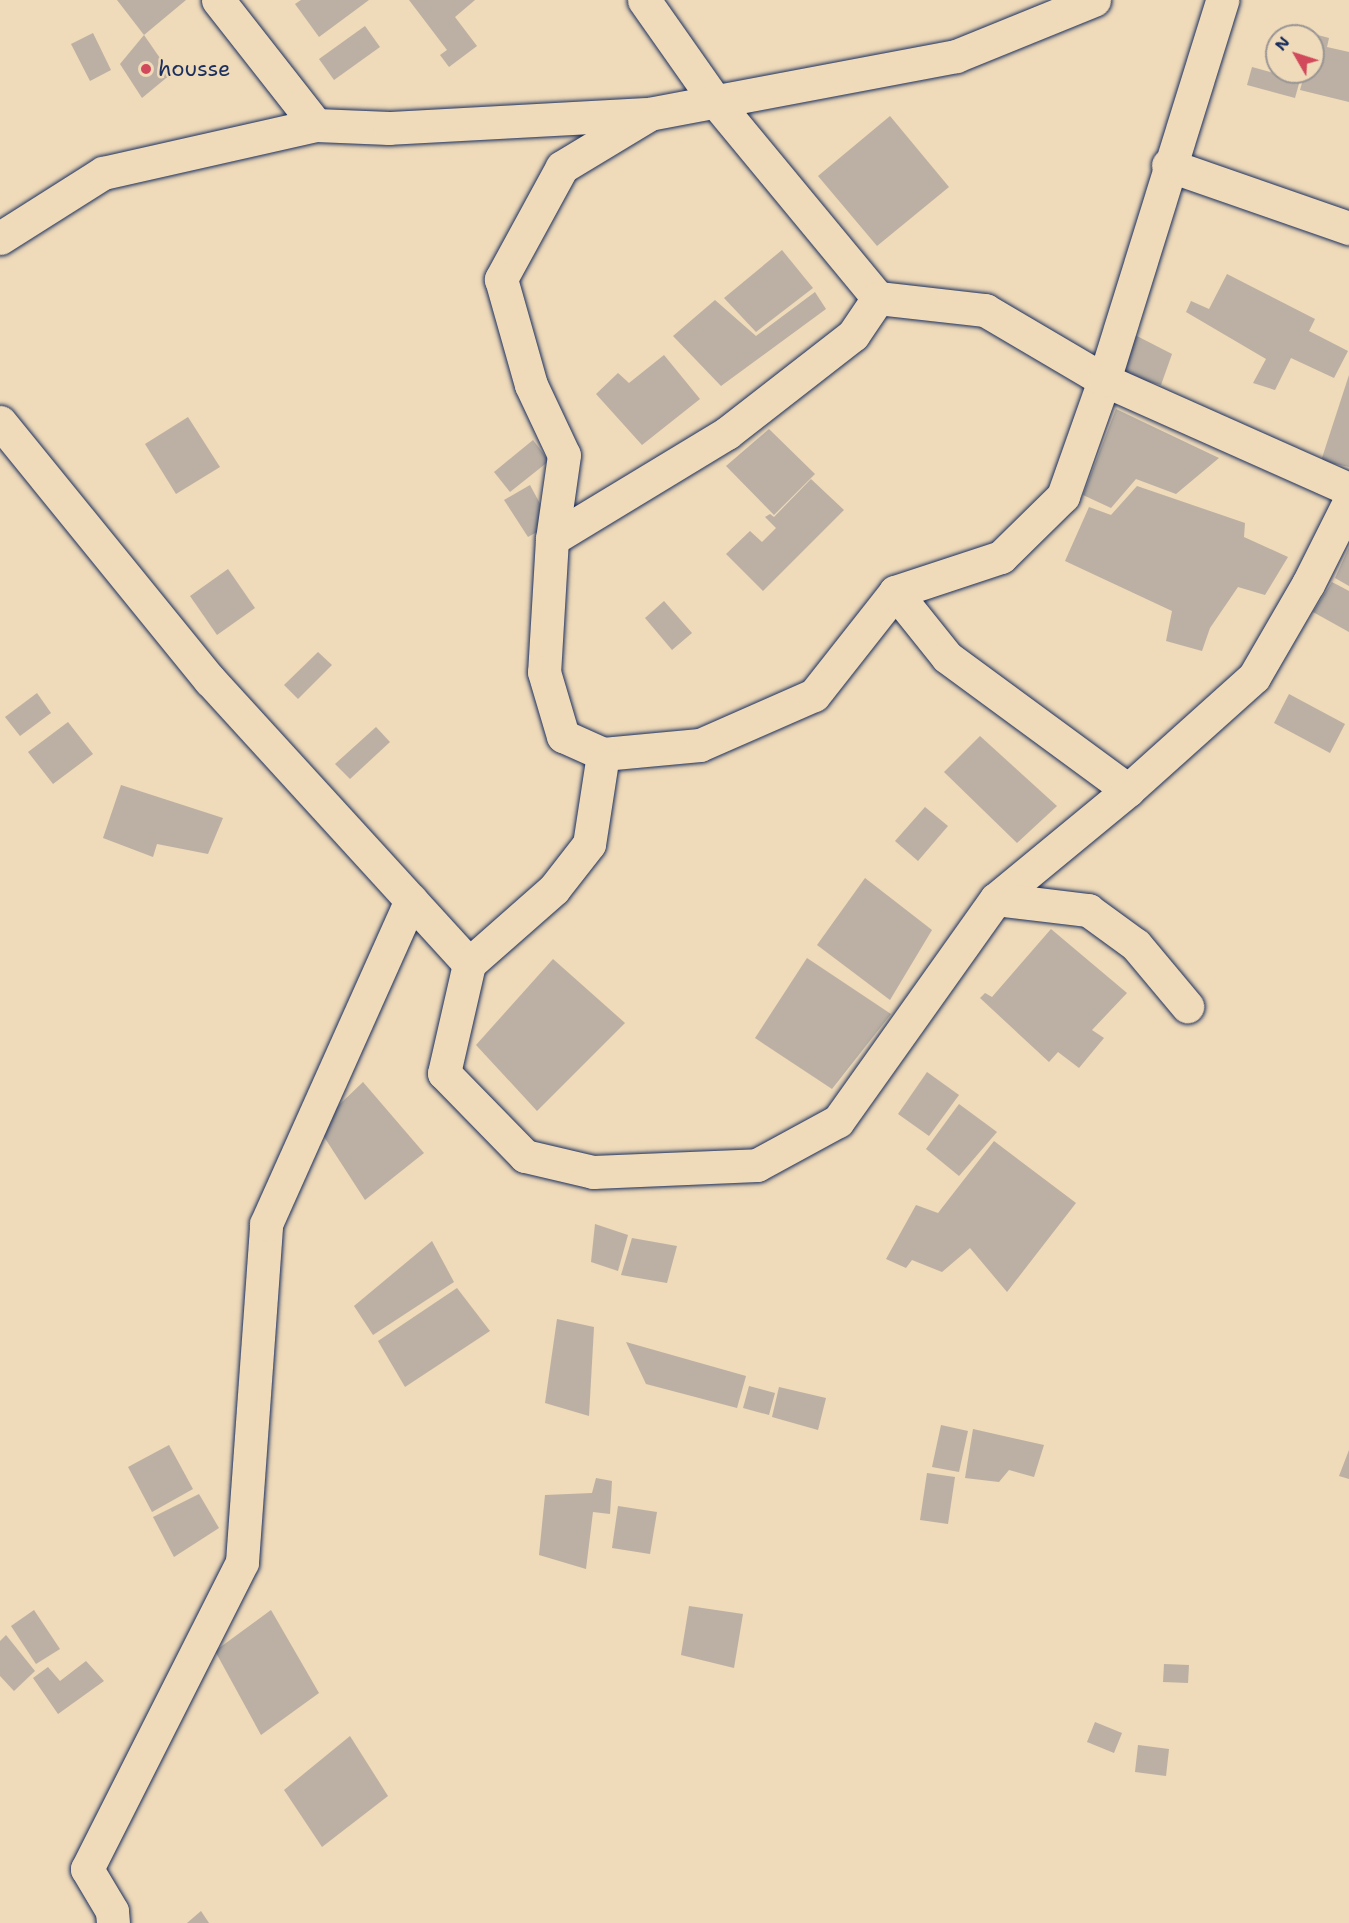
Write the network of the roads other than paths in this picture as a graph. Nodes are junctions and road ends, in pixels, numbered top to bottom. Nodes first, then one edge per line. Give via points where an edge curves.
1 (218, 0) edge
2 (644, 0) edge
3 (1094, 0) edge
4 (1222, 0) edge
5 (715, 101) junction
6 (650, 114) junction
7 (316, 125) junction
8 (1168, 165) junction
9 (1349, 228) edge
10 (0, 238) edge
11 (879, 298) junction
12 (1104, 380) junction
13 (0, 422) edge
14 (1349, 489) edge
15 (1349, 502) edge
16 (552, 539) junction
17 (895, 592) junction
18 (603, 754) junction
19 (1128, 790) junction
20 (996, 898) junction
21 (411, 900) junction
22 (469, 964) junction
23 (1187, 1006) dead end
24 (113, 1923) edge

1 - 7 street
2 - 5 street
3 - 5 street via 956,56
4 - 8 street
5 - 6 street
5 - 11 street
6 - 7 street via 388,128
6 - 16 street via 562,167 501,279 531,385 564,455
7 - 10 street via 103,173
8 - 9 street
8 - 12 street
11 - 12 street via 986,310
11 - 16 street via 853,335 727,433
12 - 14 street
12 - 17 street via 1063,496 1001,556
13 - 21 street via 210,680
15 - 19 street via 1308,584 1254,677
16 - 18 street via 544,672 563,736
17 - 18 street via 814,695 700,745
17 - 19 street via 947,657
18 - 22 street via 589,844 554,889
19 - 20 street
20 - 22 street via 838,1121 757,1165 593,1172 525,1156 444,1073
20 - 23 street via 1088,910 1136,945
21 - 22 street
21 - 24 street via 266,1224 242,1562 87,1869 111,1911

